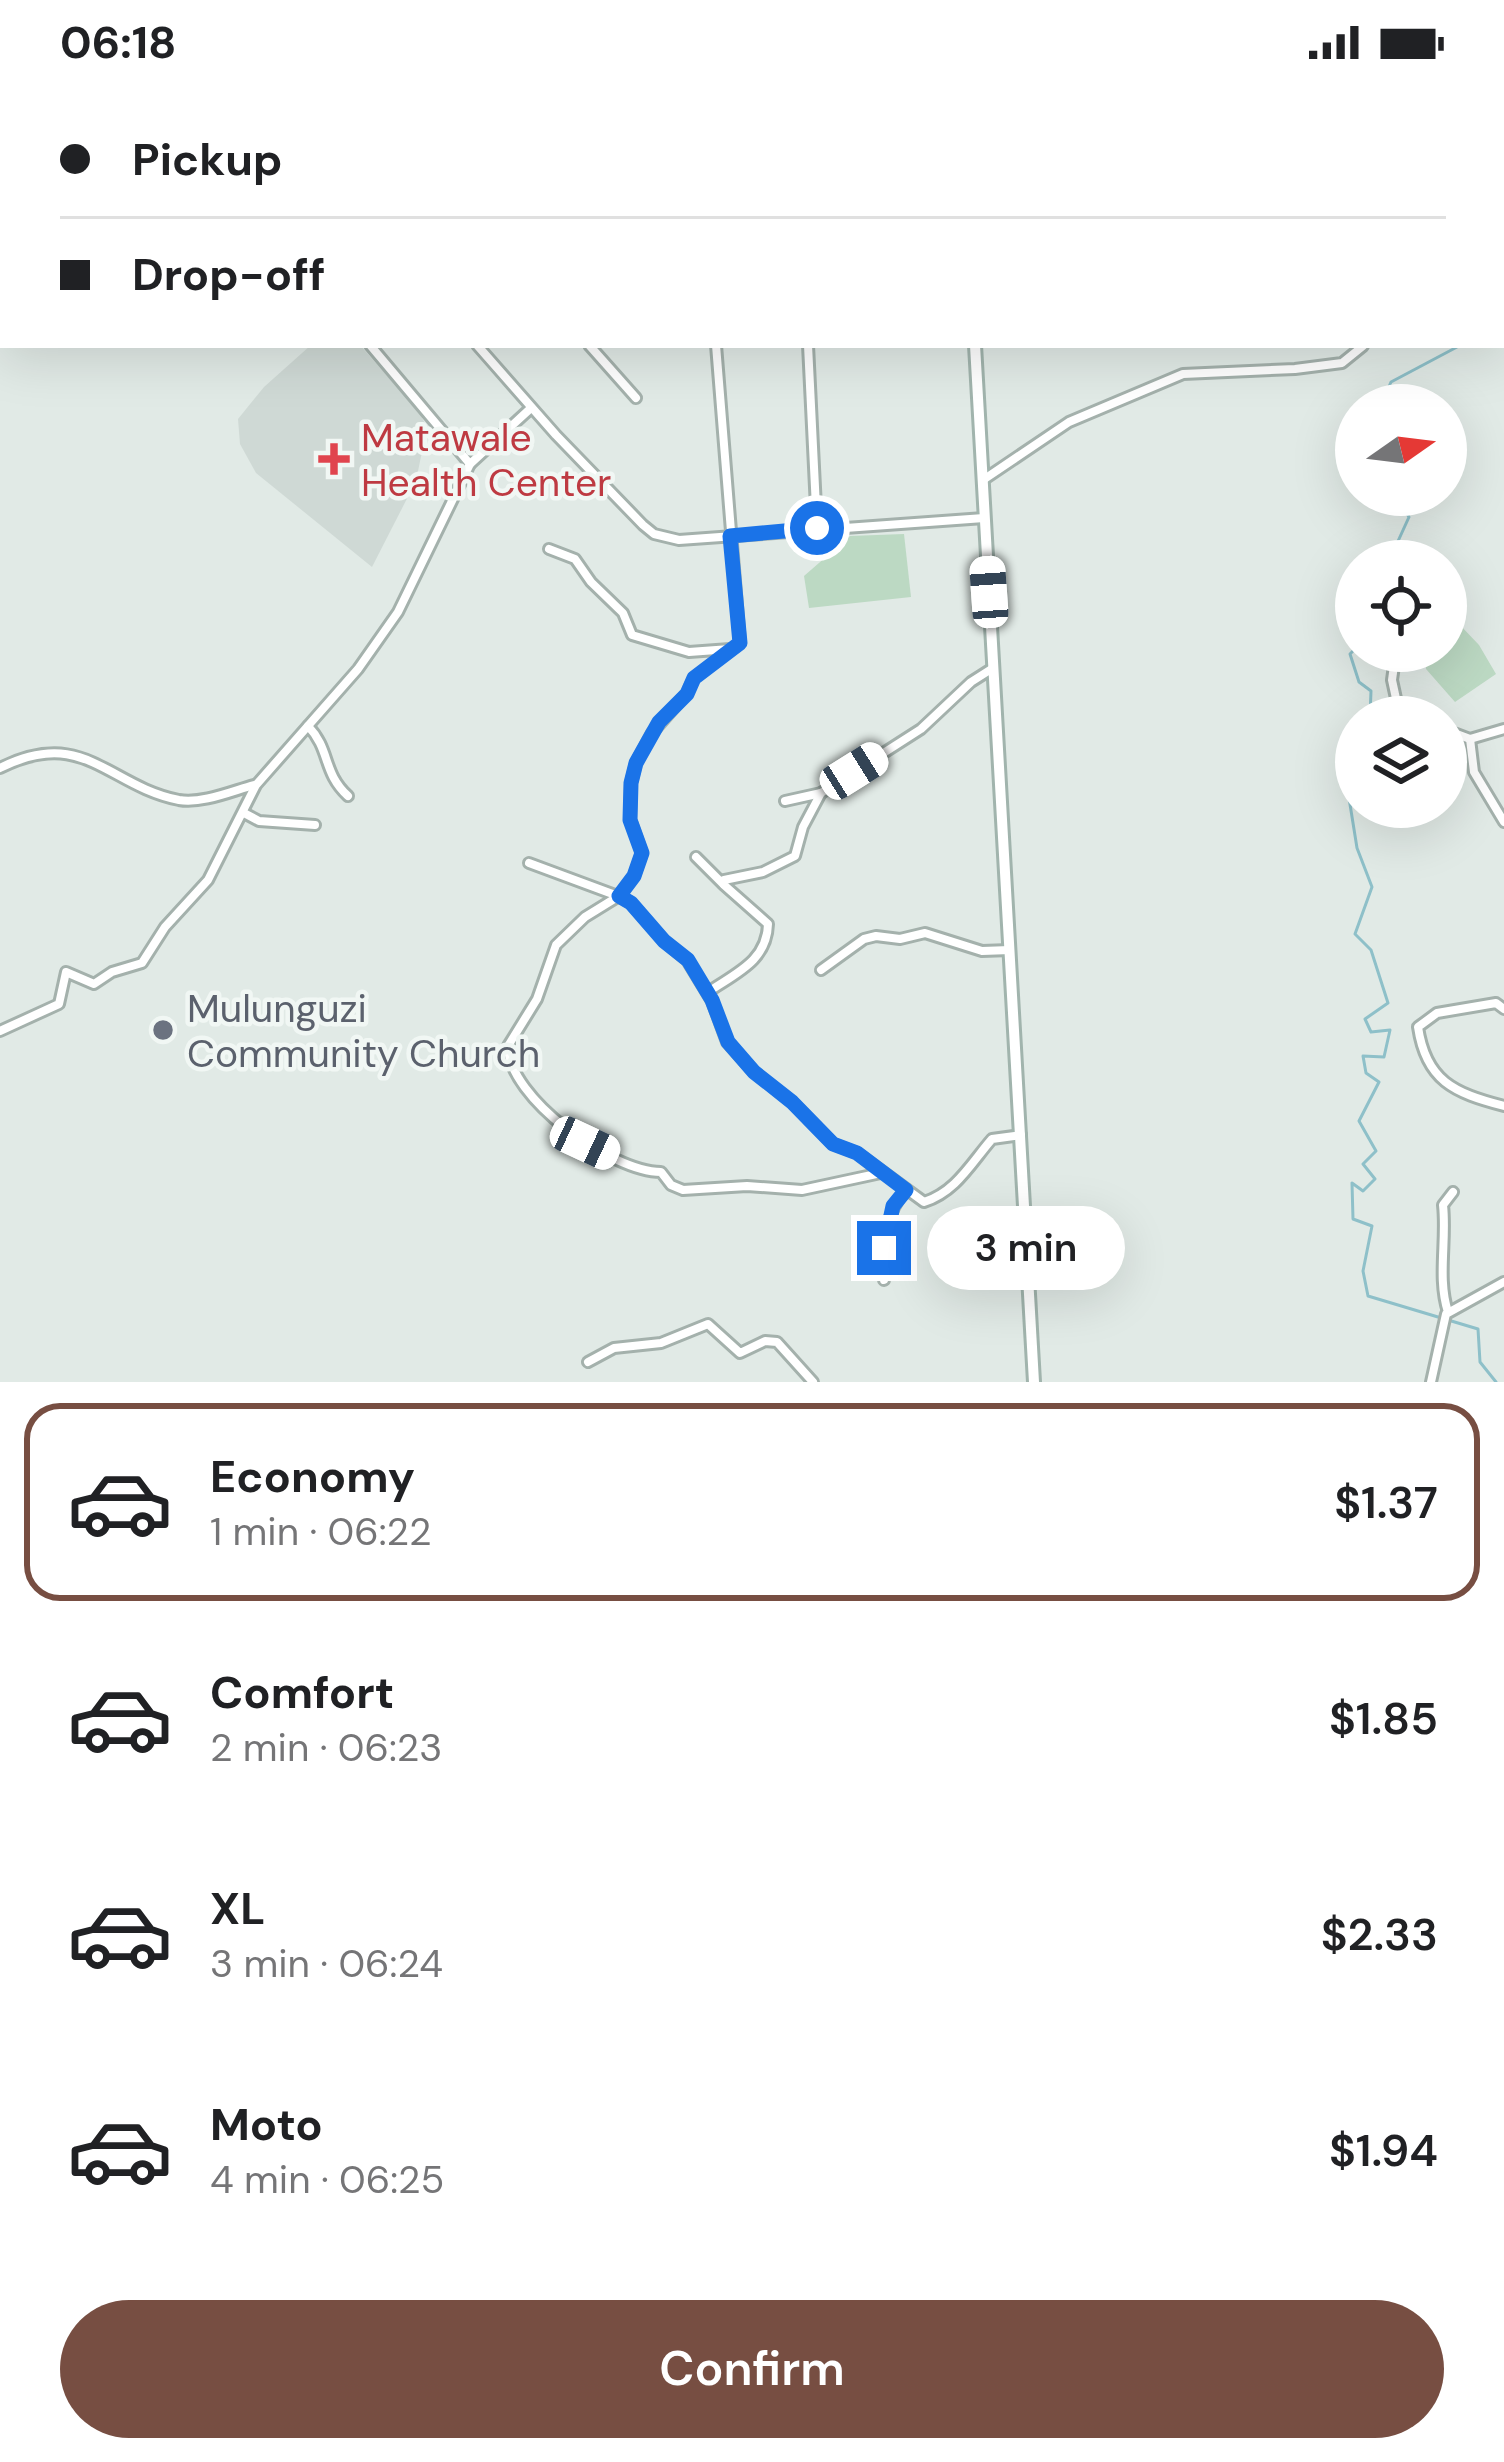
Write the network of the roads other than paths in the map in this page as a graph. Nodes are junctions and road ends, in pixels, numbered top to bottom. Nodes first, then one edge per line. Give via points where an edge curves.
1 (373, 348) edge
2 (480, 348) edge
3 (592, 348) edge
4 (716, 348) edge
5 (808, 348) edge
6 (975, 348) edge
7 (1360, 348) edge
8 (636, 398) dead end
9 (531, 408) junction
10 (470, 464) junction
11 (982, 480) junction
12 (984, 518) junction
13 (817, 528) junction
14 (730, 536) junction
15 (549, 549) dead end
16 (732, 649) junction
17 (994, 667) junction
18 (308, 726) junction
19 (1504, 729) edge
20 (1467, 739) edge
21 (1470, 740) junction
22 (0, 768) edge
23 (256, 785) junction
24 (821, 793) junction
25 (348, 796) dead end
26 (785, 801) dead end
27 (244, 813) junction
28 (1504, 822) edge
29 (314, 825) dead end
30 (696, 857) dead end
31 (530, 863) dead end
32 (724, 885) junction
33 (619, 896) junction
34 (1010, 950) junction
35 (821, 970) dead end
36 (708, 992) junction
37 (1504, 1009) edge
38 (0, 1031) edge
39 (1504, 1106) edge
40 (1021, 1135) junction
41 (882, 1173) junction
42 (906, 1190) junction
43 (1453, 1192) dead end
44 (884, 1280) dead end
45 (1504, 1282) edge
46 (1448, 1312) junction
47 (588, 1362) dead end
48 (813, 1382) edge
49 (1034, 1382) edge
50 (1431, 1382) edge

1 - 10 street
2 - 9 street
3 - 8 street
4 - 14 street
5 - 13 street
6 - 11 main road
7 - 11 street via 1342,363 1183,374 1069,422
9 - 10 street
9 - 14 street via 654,534
10 - 18 street via 398,612
11 - 12 main road
12 - 13 street
12 - 17 main road
13 - 14 street
14 - 16 street via 741,636
15 - 16 street via 575,560 632,635 689,652
16 - 33 street via 694,678 636,763 630,820 642,853
17 - 24 street via 921,729
17 - 34 main road
18 - 23 street
18 - 25 street via 325,746 329,776
19 - 21 street
20 - 21 street
21 - 28 street via 1474,772
22 - 23 street via 72,754 180,800
23 - 27 street
24 - 26 street
24 - 32 street via 795,856
27 - 29 street
27 - 38 street via 208,880 142,963 94,984 66,972 59,1004
30 - 32 street
31 - 33 street
32 - 36 street via 769,930 760,957
33 - 36 street via 688,960
33 - 41 street via 556,946 508,1046 512,1068 549,1112 585,1143 661,1172 683,1190 802,1190
34 - 35 street via 982,951 925,933 876,935
34 - 40 main road
36 - 41 street via 728,1042 754,1072 833,1144
37 - 39 street via 1437,1012 1418,1027 1424,1059 1442,1082
40 - 42 street via 992,1139 968,1172 931,1201
40 - 49 main road
41 - 42 street
42 - 44 street via 891,1214
43 - 46 street via 1443,1205
45 - 46 street
46 - 50 street
47 - 48 street via 708,1324 740,1353 777,1342

